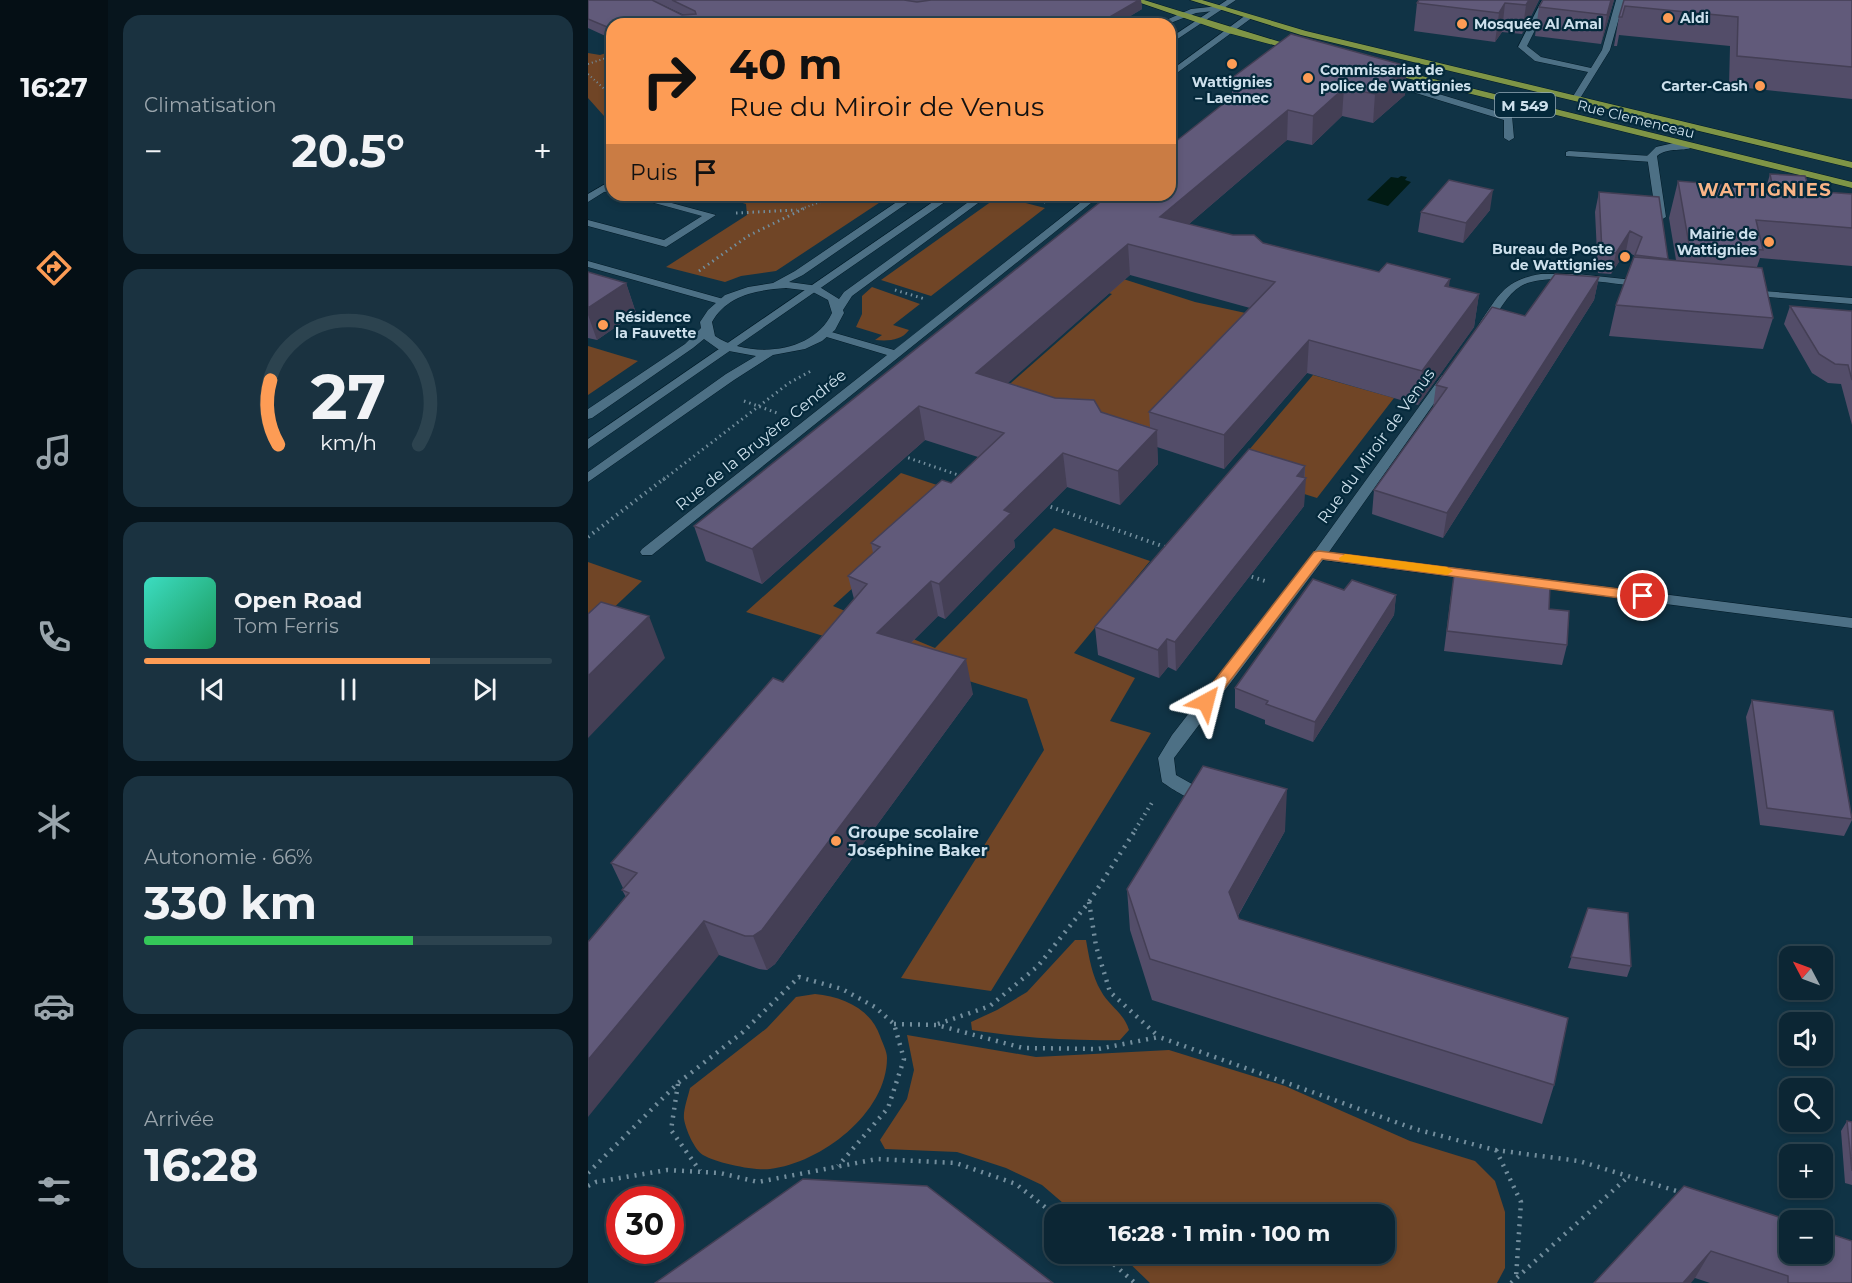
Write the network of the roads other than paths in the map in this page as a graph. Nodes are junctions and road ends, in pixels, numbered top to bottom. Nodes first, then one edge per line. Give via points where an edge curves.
1 (1136, 0) edge
2 (1194, 0) edge
3 (1231, 0) edge
4 (1546, 0) edge
5 (1620, 0) edge
6 (1219, 8) junction
7 (1181, 15) junction
8 (1249, 17) junction
9 (1174, 18) edge
10 (1200, 21) junction
11 (1231, 31) junction
12 (1176, 38) edge
13 (1304, 50) edge
14 (1376, 68) joint
15 (1176, 71) edge
16 (1593, 71) junction
17 (1576, 98) junction
18 (1509, 138) dead end
19 (1690, 146) junction
20 (1569, 154) dead end
21 (1652, 159) junction
22 (1852, 165) edge
23 (1852, 185) edge
24 (606, 190) edge
25 (588, 199) edge
26 (654, 201) edge
27 (905, 201) edge
28 (941, 201) edge
29 (976, 201) edge
30 (1088, 201) edge
31 (588, 223) edge
32 (1663, 231) edge
33 (588, 264) edge
34 (1661, 285) edge
35 (765, 286) junction
36 (814, 288) junction
37 (1739, 292) edge
38 (1852, 301) edge
39 (723, 302) junction
40 (838, 308) junction
41 (705, 331) junction
42 (824, 333) junction
43 (1478, 334) edge
44 (726, 349) junction
45 (773, 352) junction
46 (895, 354) junction
47 (1457, 363) edge
48 (588, 415) edge
49 (588, 445) edge
50 (588, 478) edge
51 (647, 552) dead end
52 (1319, 555) junction
53 (1852, 623) edge
54 (1213, 798) edge

1 - 7 main road
2 - 6 main road, Rue Clemenceau / M 549
3 - 6 street
4 - 16 street via 1522,47 1538,59
5 - 16 street via 1606,50
6 - 7 street
6 - 8 main road, Rue Clemenceau / M 549
6 - 10 street
7 - 9 street
7 - 10 main road
8 - 11 street
8 - 17 main road, Rue Clemenceau / M 549
10 - 11 main road
10 - 12 street
11 - 13 main road
11 - 15 street
14 - 18 street via 1409,88 1509,118
14 - 19 main road, Rue Clemenceau / M 549
16 - 17 street
17 - 22 main road, Rue Clemenceau / M 549
19 - 21 street via 1661,149
19 - 23 main road, Rue Clemenceau / M 549
20 - 21 street
21 - 32 street
24 - 25 street
26 - 31 street via 711,215 666,244
27 - 35 street via 799,273
28 - 36 street
29 - 40 street via 848,294
30 - 46 street, Rue de la Bruyère Cendrée
33 - 39 street
34 - 43 street via 1528,278 1512,288
35 - 36 street
35 - 39 street
36 - 40 street via 833,298
36 - 44 street
37 - 38 street
39 - 41 street via 710,314
40 - 42 street via 837,318
41 - 44 street via 712,341
41 - 48 street
42 - 45 street via 802,345
42 - 46 street
44 - 45 street
44 - 49 street
45 - 50 street via 730,377
46 - 51 street, Rue de la Bruyère Cendrée
47 - 52 street, Rue du Miroir de Venus
52 - 53 street
52 - 54 street, Rue du Miroir de Venus via 1166,758 1168,778

